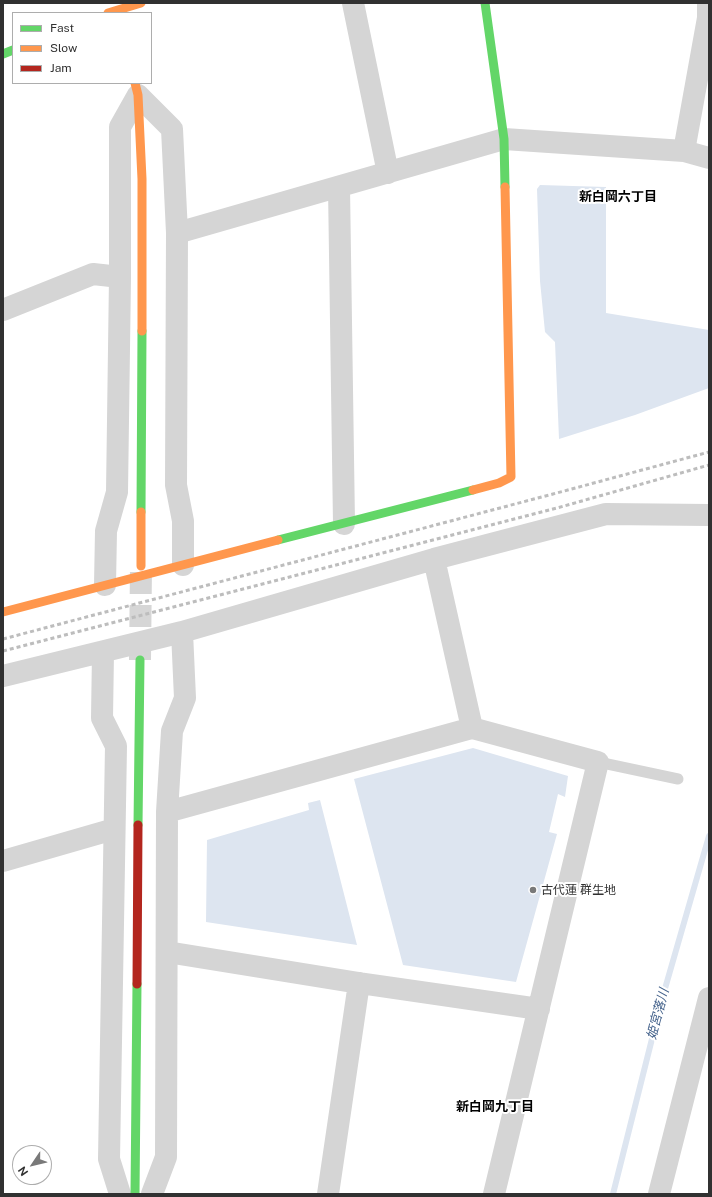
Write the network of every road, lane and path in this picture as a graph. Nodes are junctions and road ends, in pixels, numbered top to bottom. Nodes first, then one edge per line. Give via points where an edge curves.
1 (141, 3) edge
2 (353, 3) edge
3 (485, 3) edge
4 (708, 3) edge
5 (119, 8) edge
6 (137, 89) edge
7 (504, 139) junction
8 (684, 152) junction
9 (709, 158) edge
10 (388, 173) junction
11 (339, 187) junction
12 (177, 233) junction
13 (120, 277) junction
14 (3, 310) edge
15 (709, 515) edge
16 (344, 524) junction
17 (434, 558) junction
18 (183, 565) junction
19 (141, 566) tunnel mouth
20 (105, 585) junction
21 (3, 612) edge
22 (182, 632) junction
23 (104, 652) junction
24 (140, 660) tunnel mouth
25 (3, 676) edge
26 (472, 728) junction
27 (598, 762) junction
28 (678, 779) dead end
29 (167, 812) junction
30 (114, 829) junction
31 (3, 861) edge
32 (167, 952) junction
33 (359, 983) junction
34 (709, 998) edge
35 (539, 1009) junction
36 (701, 1066) edge
37 (120, 1194) edge
38 (135, 1194) edge
39 (152, 1194) edge
40 (328, 1194) edge
41 (494, 1194) edge
42 (659, 1194) edge

1 - 5 street
2 - 10 street
3 - 7 street
4 - 8 street via 708,18
6 - 12 street via 172,130
6 - 13 street via 120,127
6 - 19 street via 142,179
7 - 8 street
7 - 10 street
7 - 16 street via 512,477 499,483
8 - 9 street
10 - 11 street
11 - 12 street
11 - 16 street
12 - 18 street via 176,485 183,521
13 - 14 street via 93,274
13 - 20 street via 117,492 106,531
15 - 17 street via 606,514
16 - 18 street
17 - 22 street
17 - 26 street
18 - 20 street
20 - 21 street
22 - 23 street
22 - 29 street via 185,698 172,731
23 - 25 street
23 - 30 street via 102,718 116,746
24 - 38 street
26 - 27 street
26 - 29 street
27 - 28 lane
27 - 35 street
29 - 32 street
30 - 31 street
30 - 37 street via 109,1159
32 - 33 street
32 - 39 street via 166,1157
33 - 35 street
33 - 40 street
34 - 36 street
35 - 41 street
36 - 42 street

